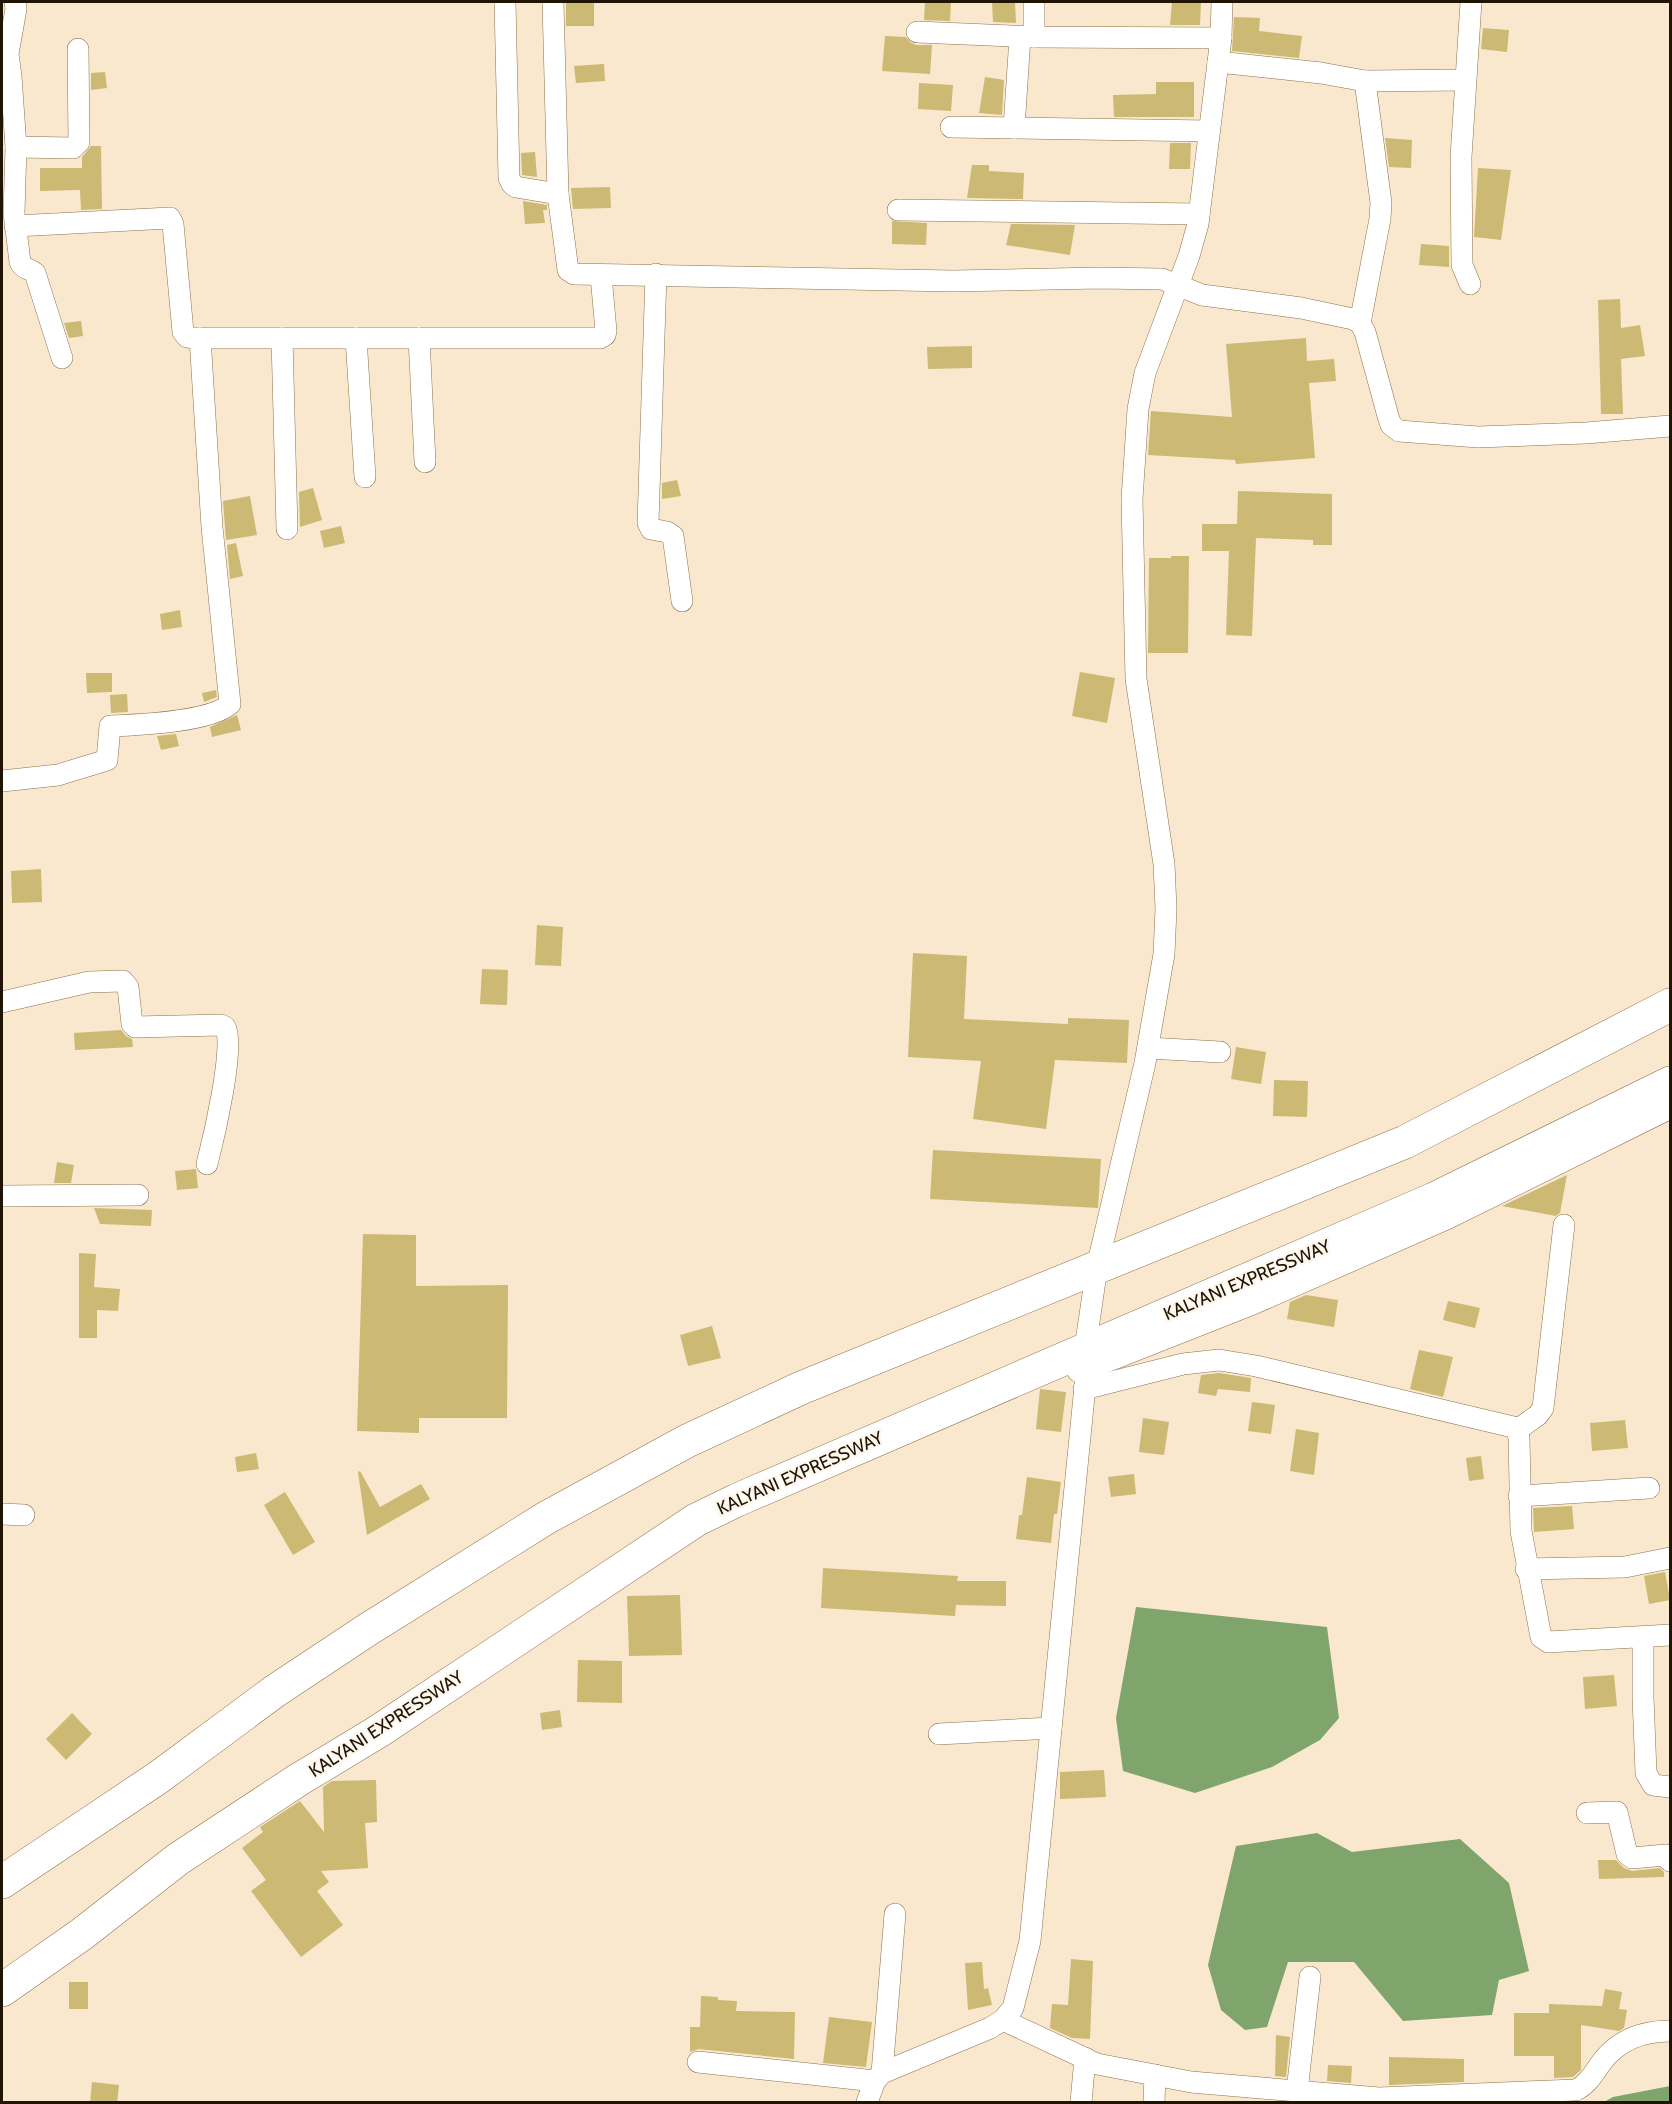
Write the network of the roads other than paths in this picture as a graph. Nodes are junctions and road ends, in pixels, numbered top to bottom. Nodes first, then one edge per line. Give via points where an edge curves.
1 (15, 2) edge
2 (505, 2) edge
3 (553, 2) edge
4 (1034, 2) edge
5 (1222, 2) edge
6 (1471, 2) edge
7 (918, 32) dead end
8 (1027, 37) junction
9 (1221, 38) junction
10 (78, 50) dead end
11 (1218, 62) junction
12 (1365, 81) junction
13 (1465, 81) junction
14 (951, 127) dead end
15 (1014, 128) junction
16 (1209, 131) junction
17 (16, 147) junction
18 (8, 177) edge
19 (558, 194) junction
20 (898, 210) dead end
21 (1199, 213) junction
22 (15, 226) junction
23 (656, 274) junction
24 (601, 276) junction
25 (1470, 284) dead end
26 (1179, 285) junction
27 (1360, 323) junction
28 (200, 338) junction
29 (282, 338) junction
30 (356, 338) junction
31 (419, 338) junction
32 (62, 358) dead end
33 (1671, 426) edge
34 (425, 462) dead end
35 (364, 477) dead end
36 (287, 529) dead end
37 (682, 601) dead end
38 (2, 781) edge
39 (2, 1002) edge
40 (1671, 1005) edge
41 (1148, 1048) junction
42 (1220, 1052) dead end
43 (1671, 1083) edge
44 (1671, 1105) edge
45 (207, 1164) dead end
46 (138, 1195) dead end
47 (2, 1196) edge
48 (1564, 1225) dead end
49 (1097, 1267) junction
50 (1085, 1368) junction
51 (1517, 1430) junction
52 (1649, 1488) dead end
53 (1520, 1496) junction
54 (2, 1514) edge
55 (24, 1515) dead end
56 (1671, 1558) edge
57 (1526, 1569) junction
58 (1671, 1635) edge
59 (1643, 1638) junction
60 (1051, 1728) junction
61 (939, 1734) dead end
62 (1671, 1787) edge
63 (1587, 1813) dead end
64 (1671, 1861) edge
65 (2, 1882) edge
66 (895, 1914) dead end
67 (1310, 1977) dead end
68 (2, 1990) edge
69 (1003, 2020) junction
70 (1671, 2031) edge
71 (1085, 2058) junction
72 (698, 2062) dead end
73 (1155, 2075) junction
74 (878, 2077) junction
75 (1297, 2091) junction
76 (1571, 2096) edge
77 (1448, 2099) edge
78 (867, 2103) edge
79 (1081, 2103) edge
80 (1154, 2103) edge

1 - 17 street via 8,54
2 - 19 street via 509,178 516,187
3 - 19 street
4 - 8 street
5 - 9 street
6 - 13 street
7 - 8 street
8 - 9 street
8 - 15 street
9 - 11 street
10 - 17 street via 77,146
11 - 12 street
11 - 16 street
12 - 13 street
12 - 27 street via 1381,203
13 - 25 street via 1462,265
14 - 15 street
15 - 16 street
16 - 21 street
17 - 18 street
18 - 22 street
19 - 24 street via 568,270 578,275
20 - 21 street
21 - 26 street
22 - 28 street via 170,218 183,332 187,337
22 - 32 street via 21,266 35,273
23 - 24 street
23 - 26 street via 953,280 1162,279
23 - 37 street via 648,518 651,529 673,536
24 - 31 street via 606,331 603,337
26 - 27 street via 1202,295 1301,308
26 - 41 street via 1145,373 1138,409 1132,499 1136,680 1164,864 1166,909 1164,954
27 - 33 street via 1391,425 1399,431 1478,438
28 - 29 street
28 - 38 street via 212,527 230,704 164,723 110,726 107,760 58,775
29 - 30 street
29 - 36 street
30 - 31 street
30 - 35 street
31 - 34 street
39 - 45 street via 89,982 123,981 128,987 135,1027 225,1027 228,1036 223,1091
40 - 49 highway via 1405,1142
41 - 42 street
41 - 49 street
43 - 50 highway, KALYANI EXPRESSWAY
44 - 50 street via 1446,1216 1250,1302
46 - 47 street
48 - 51 street via 1543,1408
49 - 50 street
49 - 65 highway via 801,1388 687,1440 546,1518 284,1685 159,1777
50 - 51 street via 1219,1360
50 - 60 street
50 - 68 highway, KALYANI EXPRESSWAY via 736,1500 696,1520 178,1859
51 - 53 street
52 - 53 street
53 - 57 street
54 - 55 street
56 - 57 street via 1625,1567
57 - 59 street via 1544,1640
58 - 59 street
59 - 62 street via 1646,1773 1653,1785
60 - 61 street
60 - 69 street via 1030,1941 1013,2008
63 - 64 street via 1617,1812 1627,1854 1632,1858 1666,1855
66 - 74 street
67 - 75 street
69 - 71 street
69 - 74 street
70 - 76 street via 1641,2034 1618,2046
71 - 73 street
71 - 79 street
72 - 74 street
73 - 75 street
73 - 80 street
74 - 78 street
75 - 77 street
76 - 77 street

